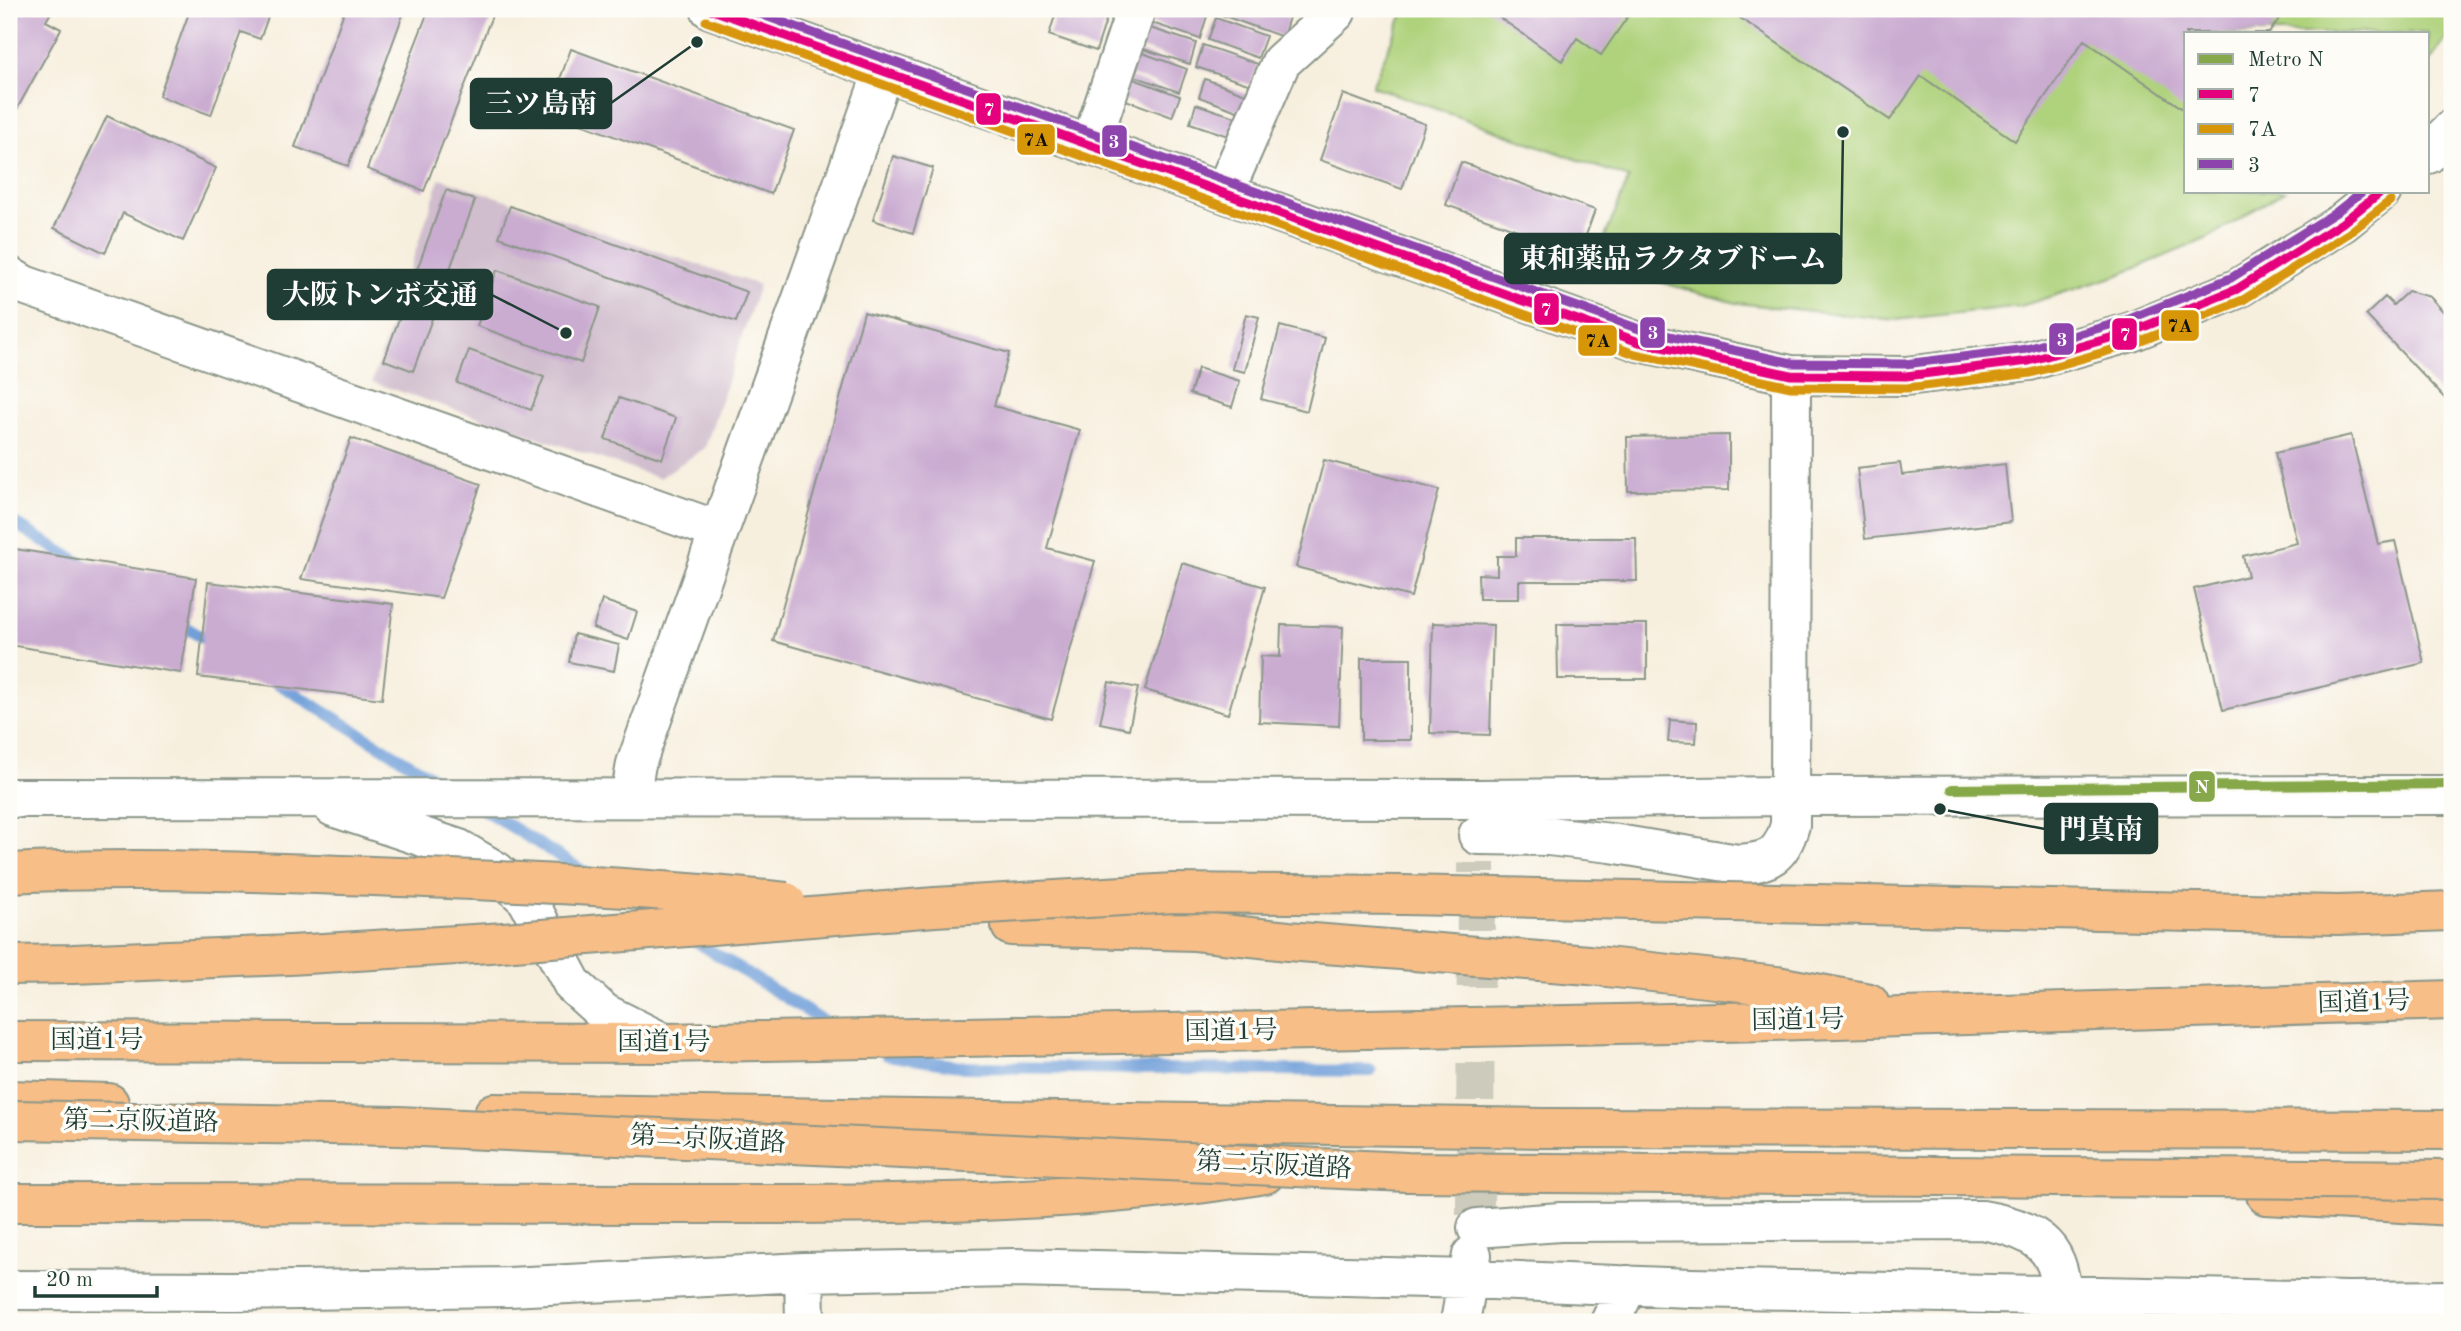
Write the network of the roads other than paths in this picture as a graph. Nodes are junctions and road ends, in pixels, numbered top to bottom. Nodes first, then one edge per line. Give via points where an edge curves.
1 (710, 9) edge
2 (1136, 9) edge
3 (1336, 12) dead end
4 (883, 72) junction
5 (2452, 129) edge
6 (1090, 146) junction
7 (2430, 152) edge
8 (2381, 192) edge
9 (1224, 193) junction
10 (9, 276) edge
11 (1791, 375) junction
12 (718, 530) junction
13 (1790, 796) junction
14 (2452, 796) edge
15 (9, 798) edge
16 (308, 798) junction
17 (630, 798) junction
18 (1477, 832) junction
19 (9, 873) edge
20 (2452, 911) edge
21 (9, 965) edge
22 (2452, 1000) edge
23 (1939, 1017) junction
24 (9, 1041) edge
25 (664, 1043) junction
26 (9, 1100) edge
27 (9, 1120) edge
28 (1544, 1128) junction
29 (2452, 1130) edge
30 (1939, 1175) junction
31 (2452, 1180) edge
32 (9, 1203) edge
33 (2452, 1206) edge
34 (804, 1272) junction
35 (1469, 1279) junction
36 (1628, 1285) junction
37 (9, 1290) edge
38 (2452, 1300) edge
39 (234, 1307) edge
40 (2063, 1308) edge
41 (805, 1322) edge
42 (1460, 1322) edge
43 (1610, 1322) edge

1 - 4 street
2 - 6 street
3 - 9 street via 1281,62
4 - 6 street
4 - 12 street
5 - 7 street
6 - 9 street
8 - 11 street via 2342,223 2237,289 2131,332 2015,363 1906,376
9 - 11 street via 1639,342
10 - 12 street
11 - 13 street
12 - 17 street via 636,764
13 - 14 street
13 - 18 street
13 - 18 street via 1785,843 1774,856 1756,863 1611,843
15 - 16 street
16 - 17 street
16 - 25 street via 460,849 496,872 527,899 573,985 604,1013
17 - 18 street
19 - 23 highway, bridge via 249,872 700,893 1011,926 1195,931 1589,965 1763,984
20 - 21 highway, bridge via 2338,915 1174,893 410,948
22 - 23 highway, 国道1号
23 - 25 highway, 国道1号
24 - 25 highway, 国道1号
26 - 28 highway via 501,1113
27 - 30 highway, 第二京阪道路, bridge via 398,1126 1406,1172
28 - 29 highway
28 - 32 highway via 1203,1184 1031,1199 843,1204
30 - 31 highway, bridge
30 - 33 highway, bridge
34 - 35 street via 1015,1268
34 - 39 street
34 - 41 street
35 - 36 street
35 - 40 street via 1476,1222 1982,1220 2008,1225 2048,1247 2058,1266
35 - 42 street
36 - 40 street
36 - 43 street
37 - 39 street
38 - 40 street

